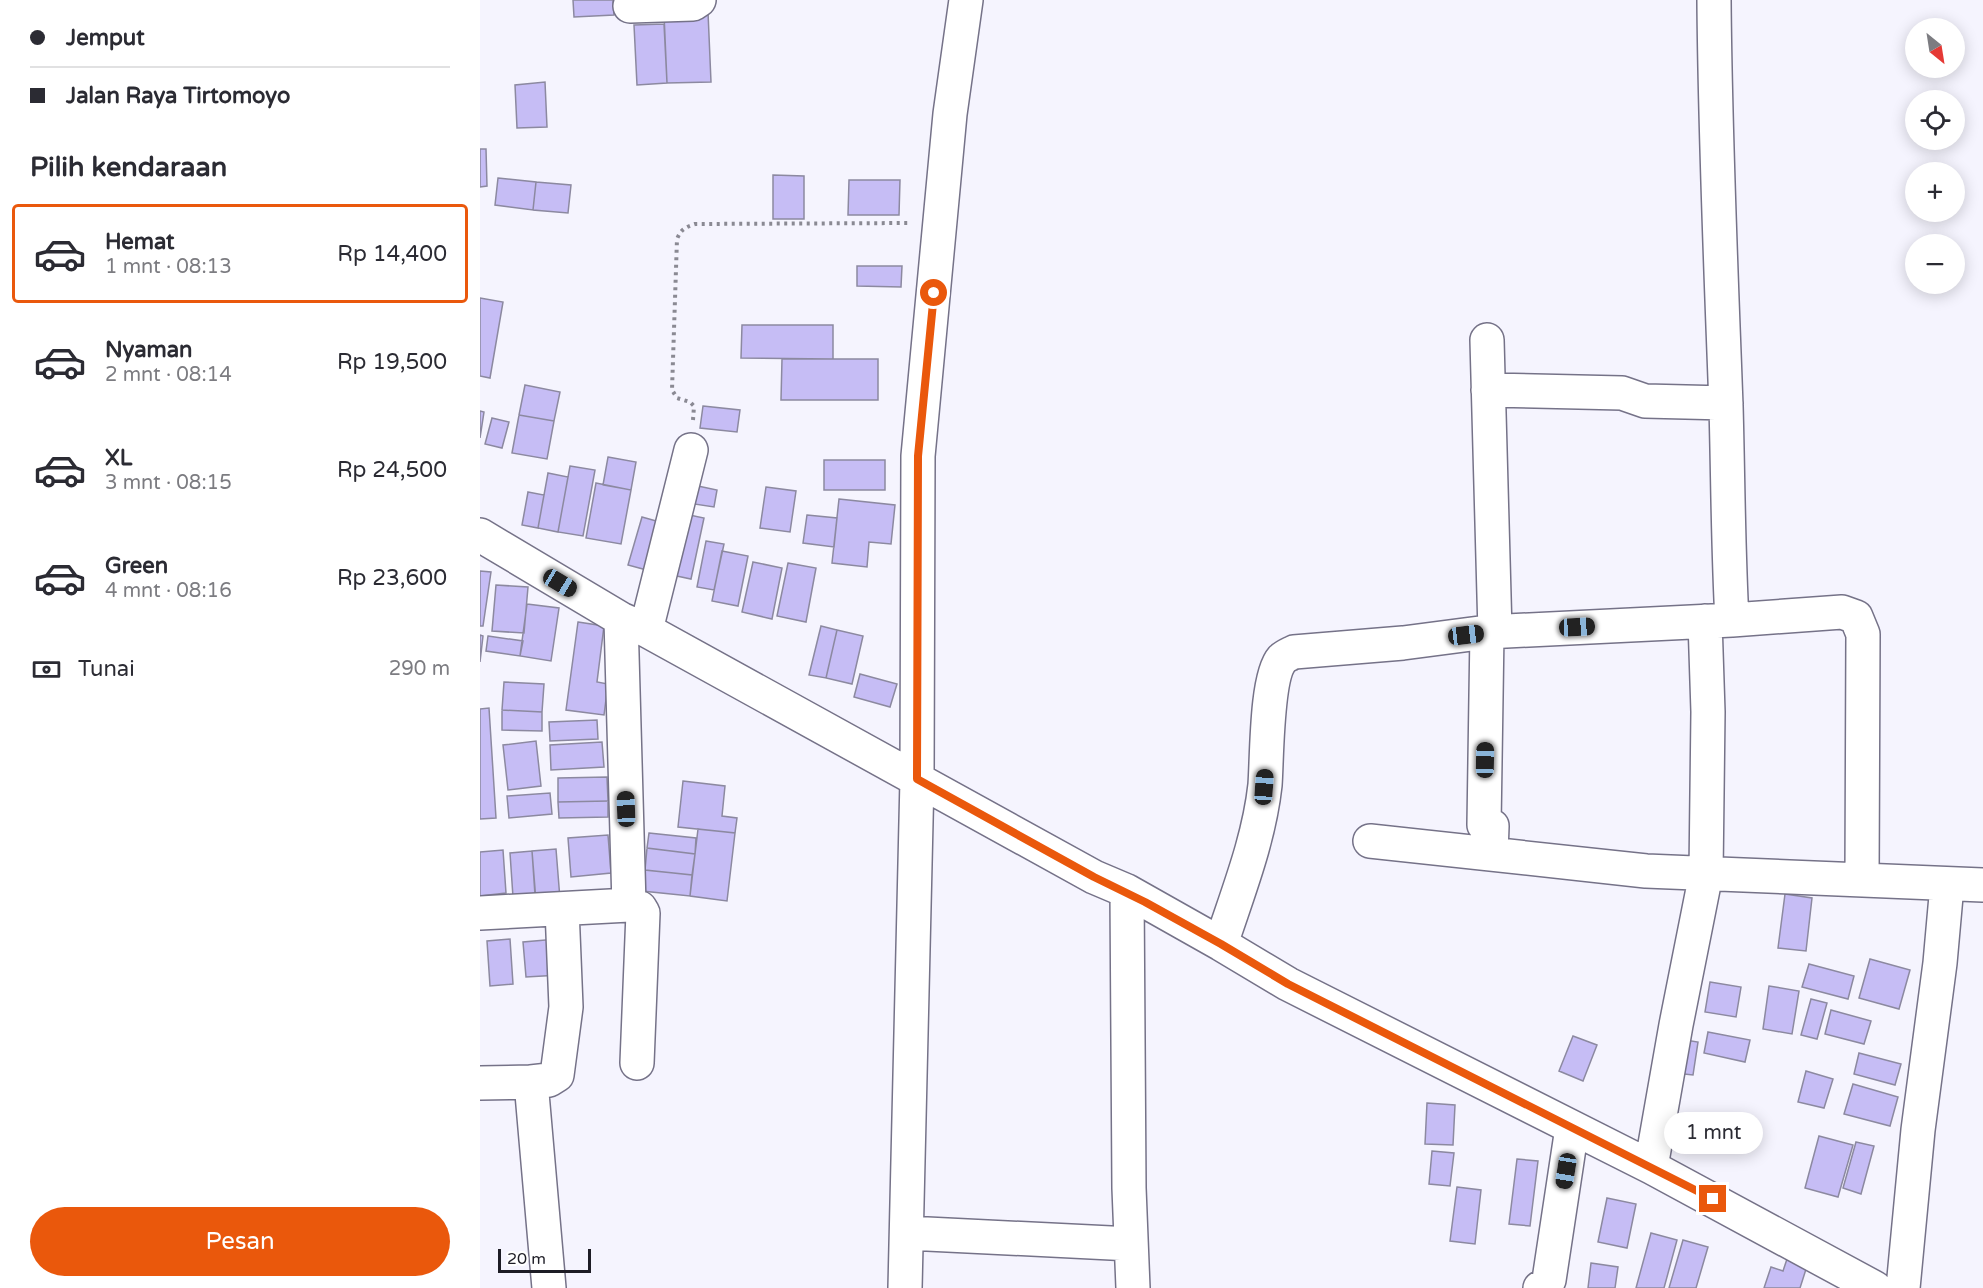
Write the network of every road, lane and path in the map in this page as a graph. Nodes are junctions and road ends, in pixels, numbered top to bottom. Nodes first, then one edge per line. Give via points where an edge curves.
1 (699, 0) edge
2 (966, 0) edge
3 (1714, 0) edge
4 (630, 6) dead end
5 (940, 223) junction
6 (1487, 340) dead end
7 (1488, 390) junction
8 (1726, 403) junction
9 (691, 450) joint
10 (480, 534) edge
11 (1719, 620) junction
12 (633, 624) junction
13 (1491, 632) junction
14 (923, 782) junction
15 (1370, 841) dead end
16 (1491, 854) junction
17 (1706, 874) junction
18 (1862, 880) junction
19 (1947, 885) junction
20 (1983, 885) edge
21 (1126, 891) junction
22 (629, 905) junction
23 (562, 909) junction
24 (480, 913) edge
25 (1221, 944) junction
26 (637, 1063) dead end
27 (531, 1082) junction
28 (480, 1083) edge
29 (1572, 1128) junction
30 (1651, 1167) junction
31 (907, 1233) junction
32 (1131, 1244) junction
33 (549, 1288) edge
34 (905, 1288) edge
35 (1133, 1288) edge
36 (1540, 1288) edge
37 (1875, 1288) edge
38 (1903, 1288) edge

1 - 4 street via 693,4
2 - 5 street
3 - 8 street
5 - 9 path via 695,225 680,232 672,390 677,399 694,406
5 - 14 street via 918,456
6 - 7 street
7 - 8 street via 1622,393 1645,401
7 - 13 street
8 - 11 street via 1729,557
9 - 12 street
10 - 12 street
11 - 13 street
11 - 17 street via 1708,712
11 - 18 street via 1842,612 1856,617 1863,634
12 - 14 street
12 - 22 street
13 - 16 street via 1484,825 1492,826
13 - 25 street via 1294,652 1281,660 1270,704 1264,787 1254,842
14 - 21 street
14 - 31 street
15 - 16 street
16 - 17 street
17 - 18 street
17 - 30 street
18 - 19 street
19 - 20 street
19 - 38 street
21 - 25 street
21 - 32 street
22 - 23 street
22 - 26 street via 640,908 643,914
23 - 24 street
23 - 27 street via 566,1007 557,1075
25 - 29 street via 1288,984
27 - 28 street
27 - 33 street
29 - 30 street
29 - 36 street via 1549,1280
30 - 37 street
31 - 32 street
31 - 34 street
32 - 35 street

